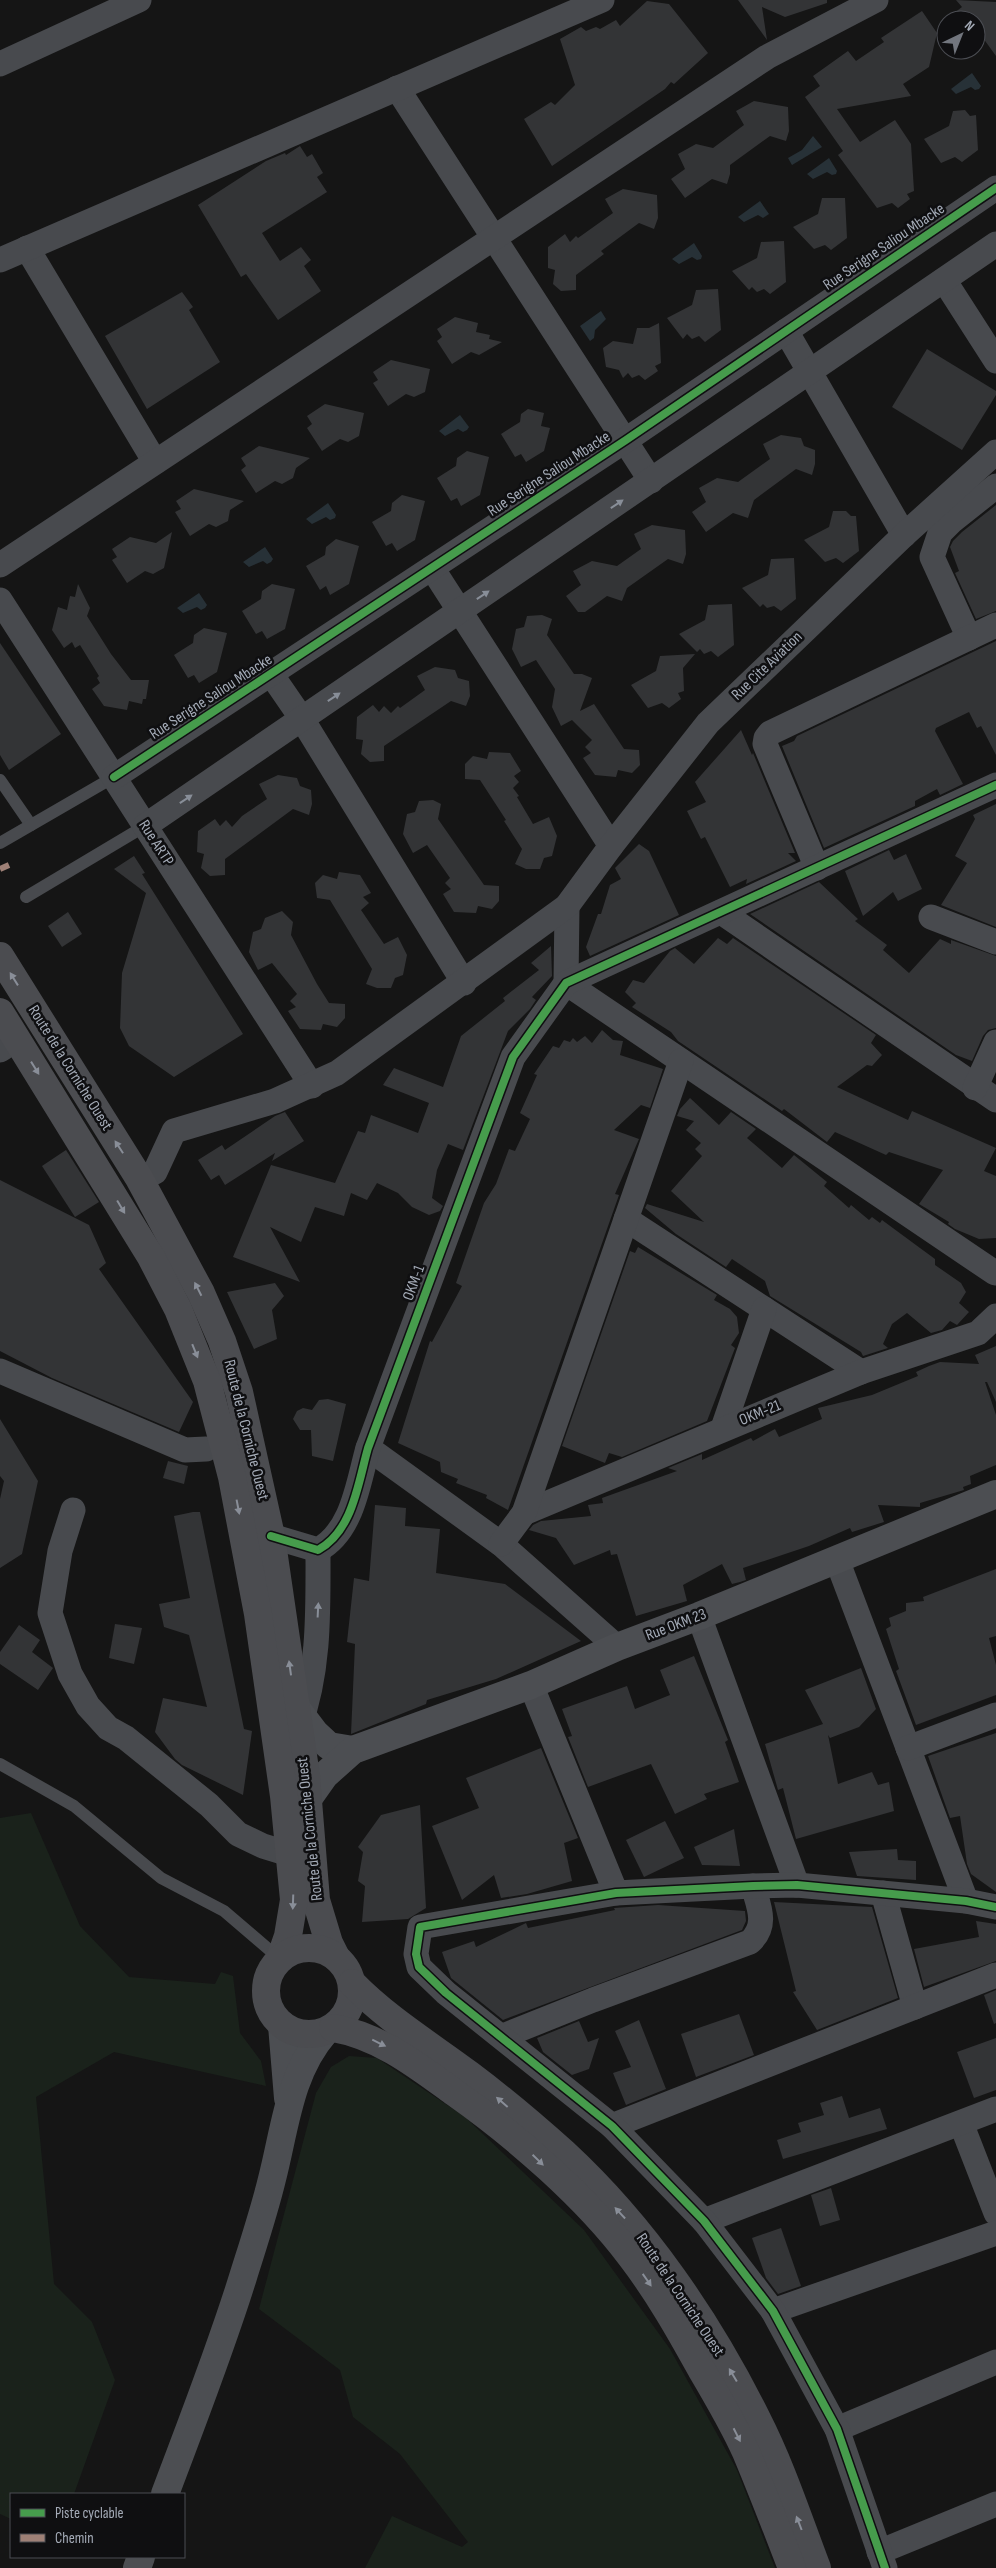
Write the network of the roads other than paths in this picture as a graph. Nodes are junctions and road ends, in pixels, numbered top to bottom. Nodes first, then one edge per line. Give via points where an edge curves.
1 (139, 0) edge
2 (602, 0) edge
3 (876, 0) edge
4 (0, 64) edge
5 (397, 88) junction
6 (996, 188) edge
7 (493, 238) junction
8 (996, 244) edge
9 (27, 248) junction
10 (0, 260) edge
11 (944, 280) junction
12 (786, 331) junction
13 (996, 361) edge
14 (809, 372) junction
15 (626, 440) junction
16 (996, 452) edge
17 (155, 462) junction
18 (651, 481) junction
19 (996, 486) edge
20 (904, 535) junction
21 (0, 565) edge
22 (432, 568) junction
23 (0, 600) edge
24 (459, 612) junction
25 (996, 625) edge
26 (970, 638) junction
27 (271, 674) junction
28 (302, 719) junction
29 (114, 777) junction
30 (0, 780) edge
31 (996, 785) edge
32 (32, 825) junction
33 (145, 826) junction
34 (0, 843) edge
35 (610, 846) junction
36 (817, 868) junction
37 (26, 897) dead end
38 (567, 906) junction
39 (721, 912) junction
40 (931, 917) dead end
41 (996, 942) edge
42 (0, 956) edge
43 (464, 983) junction
44 (566, 983) junction
45 (0, 1012) edge
46 (996, 1042) edge
47 (9, 1045) edge
48 (681, 1061) junction
49 (312, 1086) junction
50 (986, 1094) edge
51 (139, 1178) junction
52 (626, 1219) junction
53 (996, 1276) edge
54 (764, 1309) junction
55 (996, 1316) edge
56 (0, 1371) edge
57 (861, 1372) junction
58 (220, 1424) junction
59 (723, 1428) junction
60 (368, 1448) junction
61 (206, 1449) junction
62 (232, 1477) junction
63 (996, 1494) edge
64 (73, 1510) dead end
65 (524, 1513) junction
66 (271, 1536) junction
67 (501, 1544) junction
68 (318, 1550) junction
69 (837, 1560) junction
70 (699, 1616) junction
71 (617, 1647) junction
72 (531, 1684) junction
73 (996, 1715) edge
74 (299, 1717) junction
75 (908, 1748) junction
76 (353, 1750) junction
77 (0, 1764) edge
78 (308, 1799) junction
79 (289, 1854) junction
80 (797, 1885) junction
81 (753, 1886) junction
82 (616, 1893) junction
83 (884, 1893) junction
84 (966, 1901) junction
85 (996, 1908) edge
86 (336, 1957) junction
87 (280, 1959) junction
88 (996, 1975) edge
89 (352, 1983) junction
90 (915, 2007) junction
91 (282, 2024) junction
92 (329, 2030) junction
93 (503, 2036) junction
94 (288, 2102) junction
95 (996, 2110) edge
96 (961, 2123) junction
97 (612, 2126) junction
98 (996, 2214) edge
99 (704, 2221) junction
100 (996, 2233) edge
101 (773, 2310) junction
102 (996, 2362) edge
103 (837, 2429) junction
104 (165, 2493) edge
105 (996, 2504) edge
106 (882, 2560) edge
107 (792, 2568) edge
108 (817, 2568) edge

1 - 4 street
2 - 5 street
3 - 7 street via 767,57
5 - 7 street
5 - 9 street
6 - 12 street, Rue Serigne Saliou Mbacke
7 - 15 street
7 - 17 street
8 - 11 street
9 - 10 street
9 - 17 street
11 - 13 street
11 - 14 street
12 - 14 street
12 - 15 street, Rue Serigne Saliou Mbacke
14 - 18 street
14 - 20 street
15 - 18 street
15 - 22 street, Rue Serigne Saliou Mbacke
16 - 20 street, Rue Cite Aviation
17 - 21 street
24 -> 18 street
19 - 26 street via 940,534 932,556
20 - 35 street, Rue Cite Aviation via 708,723
22 - 24 street
22 - 27 street, Rue Serigne Saliou Mbacke
23 - 29 street, Rue ARTP
28 -> 24 street
24 - 35 street
25 - 26 street
26 - 36 street via 766,738 765,744
27 - 28 street
27 - 29 street, Rue Serigne Saliou Mbacke
33 -> 28 street
28 - 43 street
29 - 32 lane
29 - 33 street, Rue ARTP
30 - 32 lane
31 - 36 street
32 - 34 lane
33 - 37 lane
33 - 49 street, Rue ARTP
35 - 38 street, Rue Cite Aviation
36 - 39 street
38 - 43 street, Rue Cite Aviation
38 - 44 street
39 - 44 street
39 - 50 street
40 - 41 street
51 -> 42 highway, Route de la Corniche Ouest
43 - 49 street, Rue Cite Aviation via 336,1073
44 - 48 street
44 - 60 street, OKM-1 via 513,1057
45 - 47 highway, Route de la Corniche Ouest
46 - 50 street
47 -> 58 highway, Route de la Corniche Ouest via 151,1258 178,1309 207,1381
48 - 52 street
48 - 53 street
49 - 51 street, Rue Cite Aviation via 275,1101 174,1131 155,1172
66 -> 51 highway, Route de la Corniche Ouest via 239,1392 222,1341 201,1293
52 - 54 street
52 - 65 street
54 - 57 street
54 - 59 street
55 - 57 street, OKM-21 via 978,1333
56 - 61 street via 185,1450
57 - 59 street, OKM-21
58 - 61 street
58 - 62 highway, Route de la Corniche Ouest
59 - 65 street, OKM-21 via 699,1441
60 - 67 street
60 - 68 street, OKM-1 via 350,1511 329,1544
61 - 62 street
62 -> 79 highway, Route de la Corniche Ouest via 258,1614
63 - 69 street, Rue OKM 23
64 - 79 street via 60,1550 50,1613 70,1674 88,1706 108,1728 126,1738 209,1805 238,1834
65 - 67 street
66 - 68 street
74 -> 66 highway, Route de la Corniche Ouest
67 - 71 street
74 -> 68 street via 309,1698 316,1655
69 - 70 street, Rue OKM 23
69 - 75 street
70 - 71 street, Rue OKM 23
70 - 80 street
71 - 72 street, Rue OKM 23
72 - 76 street, Rue OKM 23
72 - 82 street
73 - 75 street
74 - 76 street via 329,1746
74 - 78 highway, Route de la Corniche Ouest
75 - 84 street
76 - 78 street via 325,1775
77 - 87 lane via 74,1806 161,1878 224,1911
78 - 86 highway, Route de la Corniche Ouest via 316,1900
79 -> 87 highway, Route de la Corniche Ouest via 293,1913
80 - 81 street
80 - 83 street
81 - 82 street
81 - 93 street via 762,1915 758,1934 750,1942
82 - 93 street via 420,1927 416,1954 419,1967 446,1993
83 - 84 street
83 - 90 street
84 - 85 street
86 - 87 highway via 308,1948 293,1950
86 - 89 highway
87 - 91 highway via 266,1984 272,2014
88 - 90 street
89 - 92 highway via 350,2008
108 -> 89 highway, Route de la Corniche Ouest via 758,2419 705,2328 639,2233 564,2153 471,2076 400,2025
90 - 97 street
91 - 92 highway via 302,2034
91 - 94 street
92 - 94 street via 310,2053
92 -> 107 highway, Route de la Corniche Ouest via 360,2035 390,2049 481,2111 593,2212 618,2241 657,2294 725,2411 745,2451
93 - 97 street
94 - 104 street via 272,2179 243,2279
95 - 96 street
96 - 98 street
96 - 99 street
97 - 99 street
99 - 101 street
100 - 101 street
101 - 103 street
102 - 103 street
103 - 106 street
105 - 106 street

